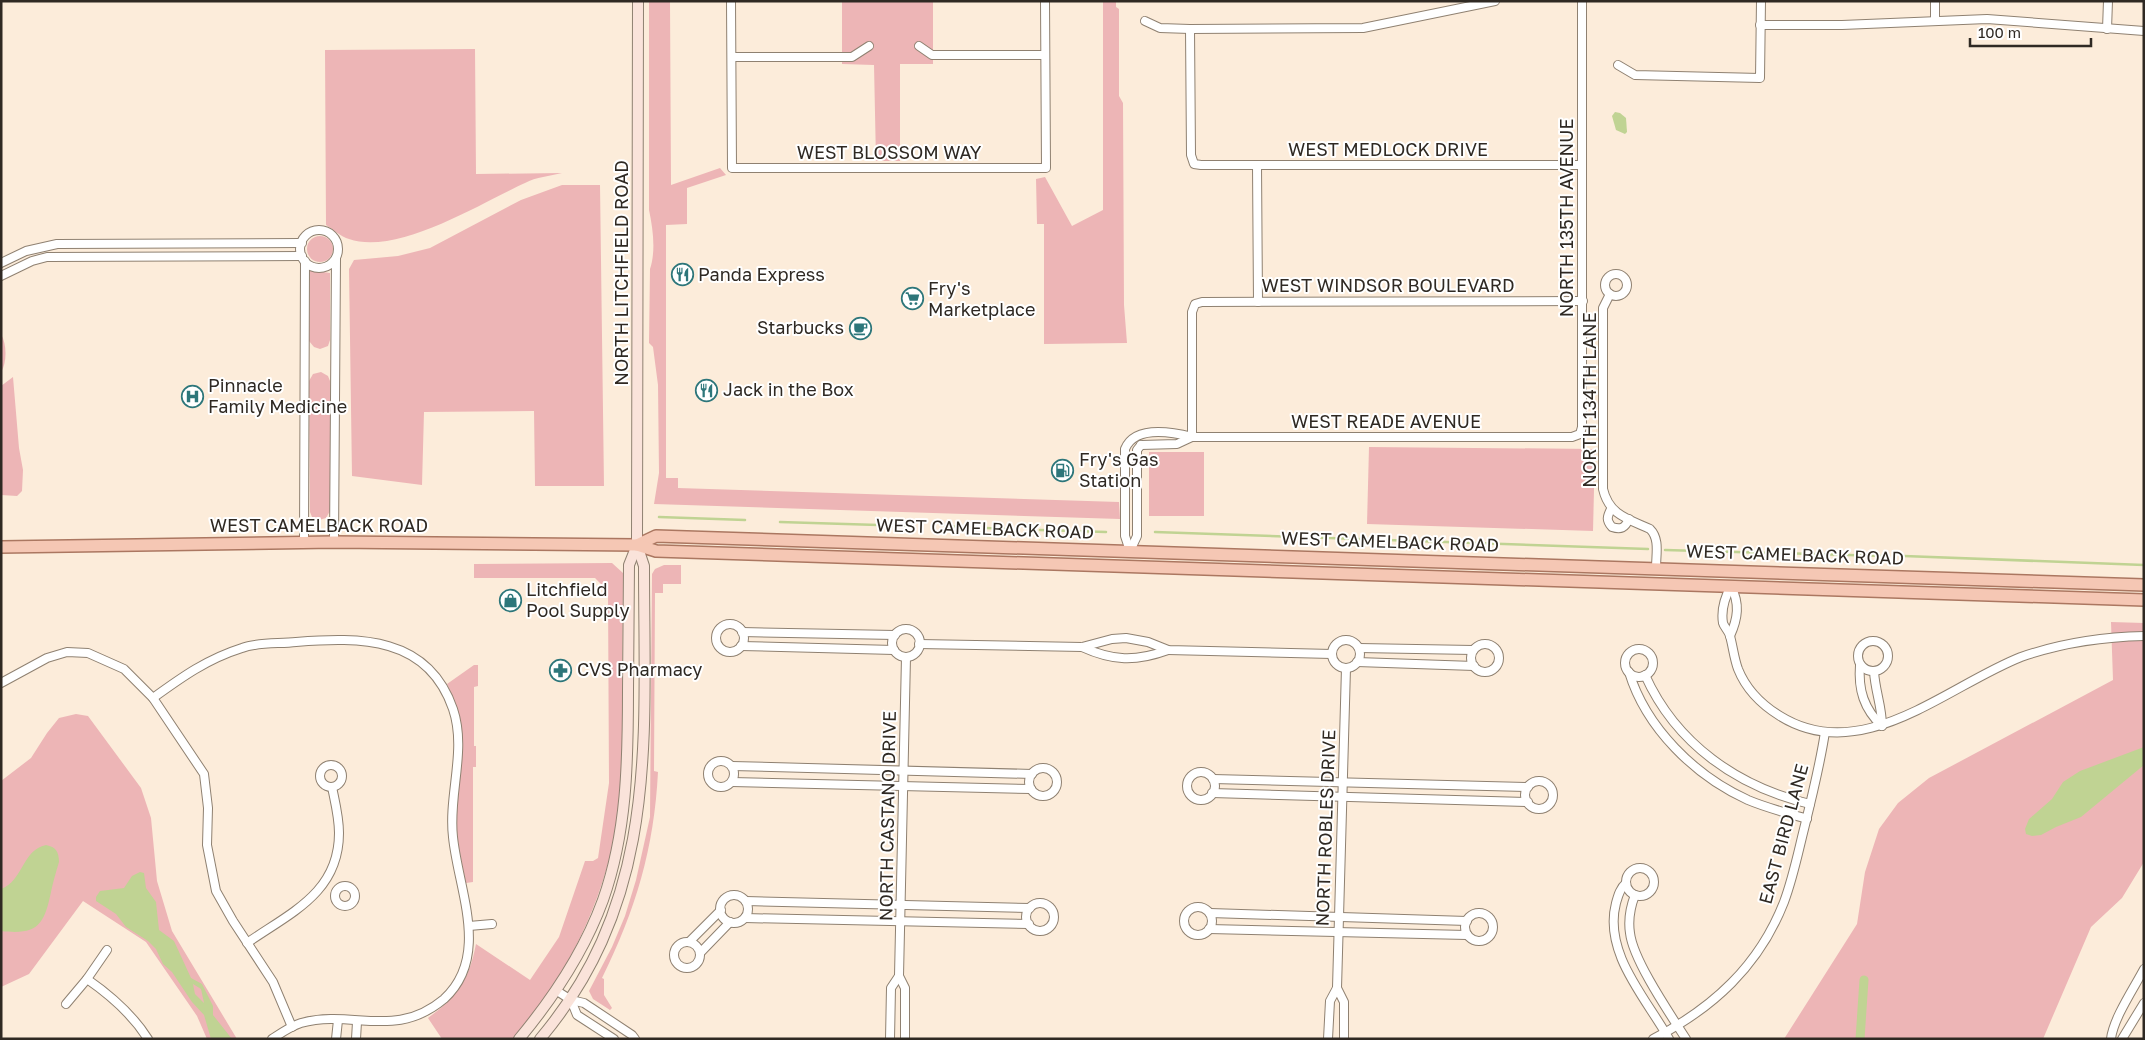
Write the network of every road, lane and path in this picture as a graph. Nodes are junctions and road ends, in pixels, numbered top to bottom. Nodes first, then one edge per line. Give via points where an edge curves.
1 (638, 1) edge
2 (731, 1) edge
3 (1045, 1) edge
4 (1495, 1) edge
5 (1582, 1) edge
6 (1760, 1) edge
7 (1934, 1) edge
8 (2108, 1) edge
9 (1935, 20) junction
10 (1145, 21) dead end
11 (1760, 25) junction
12 (1190, 29) junction
13 (2107, 29) junction
14 (2144, 32) edge
15 (869, 46) dead end
16 (919, 46) dead end
17 (1045, 55) junction
18 (732, 57) junction
19 (1618, 64) dead end
20 (1257, 165) junction
21 (1582, 165) junction
22 (262, 243) junction
23 (302, 243) junction
24 (198, 244) junction
25 (262, 256) junction
26 (199, 257) junction
27 (304, 259) junction
28 (336, 259) junction
29 (1, 263) edge
30 (1, 276) edge
31 (1610, 294) dead end
32 (1582, 301) junction
33 (1258, 302) junction
34 (1168, 433) junction
35 (1580, 434) joint
36 (1134, 436) junction
37 (1192, 438) junction
38 (1168, 444) junction
39 (1141, 445) junction
40 (1611, 509) junction
41 (1630, 519) junction
42 (334, 542) junction
43 (304, 543) junction
44 (925, 545) junction
45 (637, 546) junction
46 (1, 547) edge
47 (1130, 552) junction
48 (823, 556) junction
49 (996, 562) junction
50 (1130, 566) junction
51 (1656, 568) junction
52 (1732, 571) junction
53 (1892, 576) junction
54 (2144, 584) edge
55 (1731, 586) junction
56 (1893, 591) junction
57 (2144, 600) edge
58 (742, 632) junction
59 (793, 633) junction
60 (843, 634) junction
61 (895, 635) junction
62 (1730, 636) junction
63 (2144, 636) edge
64 (919, 644) junction
65 (741, 646) junction
66 (1082, 647) junction
67 (792, 648) junction
68 (1358, 648) junction
69 (843, 649) junction
70 (1416, 649) junction
71 (894, 650) junction
72 (1168, 650) junction
73 (1473, 650) junction
74 (1332, 654) junction
75 (906, 657) junction
76 (1357, 662) junction
77 (1415, 664) junction
78 (1860, 665) junction
79 (1474, 666) junction
80 (1346, 668) junction
81 (1874, 671) junction
82 (1629, 672) junction
83 (1645, 675) junction
84 (1, 683) edge
85 (152, 698) junction
86 (1882, 726) junction
87 (1825, 732) junction
88 (1685, 735) junction
89 (1673, 746) junction
90 (628, 762) junction
91 (643, 762) junction
92 (732, 766) junction
93 (778, 768) junction
94 (832, 769) junction
95 (904, 771) junction
96 (976, 772) junction
97 (1032, 774) junction
98 (1213, 779) junction
99 (1745, 780) junction
100 (1271, 781) junction
101 (732, 782) junction
102 (778, 782) junction
103 (1343, 783) junction
104 (832, 784) junction
105 (1414, 784) junction
106 (904, 786) junction
107 (1475, 786) junction
108 (332, 787) dead end
109 (975, 788) junction
110 (1528, 788) junction
111 (1031, 789) junction
112 (1212, 793) junction
113 (1271, 795) junction
114 (1739, 795) junction
115 (1343, 797) junction
116 (1414, 799) junction
117 (1475, 800) junction
118 (1528, 802) junction
119 (1810, 804) junction
120 (1807, 819) junction
121 (326, 882) junction
122 (1626, 883) junction
123 (337, 890) dead end
124 (1635, 895) junction
125 (746, 901) junction
126 (830, 904) junction
127 (900, 906) junction
128 (974, 908) junction
129 (1030, 908) junction
130 (721, 910) junction
131 (1210, 913) junction
132 (1269, 915) junction
133 (1339, 917) junction
134 (745, 918) junction
135 (1412, 919) junction
136 (830, 920) junction
137 (900, 921) junction
138 (1467, 921) junction
139 (730, 922) junction
140 (974, 923) junction
141 (492, 924) dead end
142 (1029, 924) junction
143 (1630, 925) junction
144 (469, 926) junction
145 (1614, 926) junction
146 (1209, 929) junction
147 (1268, 930) junction
148 (1338, 932) junction
149 (1412, 933) junction
150 (1467, 935) junction
151 (690, 942) junction
152 (247, 943) junction
153 (107, 950) dead end
154 (700, 953) junction
155 (1643, 968) junction
156 (2144, 969) edge
157 (1630, 974) junction
158 (899, 976) junction
159 (87, 979) junction
160 (1337, 988) junction
161 (557, 991) junction
162 (571, 1000) junction
163 (2144, 1003) edge
164 (66, 1004) dead end
165 (338, 1020) junction
166 (357, 1022) junction
167 (1677, 1026) junction
168 (292, 1027) junction
169 (1667, 1036) edge
170 (148, 1039) edge
171 (272, 1039) edge
172 (336, 1039) edge
173 (356, 1039) edge
174 (519, 1039) edge
175 (540, 1039) edge
176 (614, 1039) edge
177 (635, 1039) edge
178 (890, 1039) edge
179 (904, 1039) edge
180 (1328, 1039) edge
181 (1344, 1039) edge
182 (1653, 1039) edge
183 (1686, 1039) edge
184 (2111, 1039) edge
185 (2122, 1039) edge

1 - 45 main road, NORTH LITCHFIELD ROAD
2 - 18 street
3 - 17 street
4 - 12 street via 1364,28
5 - 21 street, NORTH 135TH AVENUE
6 - 11 street
7 - 9 street
8 - 13 street
9 - 11 street
9 - 13 street via 1987,19
10 - 12 street via 1160,28
11 - 19 street via 1760,78 1635,75
12 - 20 street, WEST MEDLOCK DRIVE via 1191,155 1194,164
13 - 14 street
15 - 18 street via 852,57
16 - 17 street via 932,55
17 - 18 street, WEST BLOSSOM WAY via 1046,168 732,168
20 - 21 street, WEST MEDLOCK DRIVE
20 - 33 street
21 - 32 street, NORTH 135TH AVENUE
22 - 23 street
22 - 24 street
22 - 25 street
23 - 27 street
23 - 28 street via 305,237 316,231 328,233 336,241
24 - 26 street
24 - 29 street via 57,244 26,251
25 - 26 street
25 - 27 street
26 - 30 street via 47,257
27 - 28 street via 321,268
27 - 43 street
28 - 42 street
31 - 40 street, NORTH 134TH LANE via 1603,308 1603,489
32 - 33 street, WEST WINDSOR BOULEVARD
32 - 35 street, NORTH 135TH AVENUE
33 - 37 street, WEST WINDSOR BOULEVARD via 1195,304 1192,312
34 - 36 street, WEST READE AVENUE
34 - 37 street, WEST READE AVENUE
34 - 38 street
35 - 37 street, WEST READE AVENUE via 1572,437
36 - 39 street
36 - 47 street via 1125,449 1125,536
37 - 38 street, WEST READE AVENUE
38 - 39 street, WEST READE AVENUE
39 - 47 street via 1137,450 1137,536
40 - 41 street, NORTH 134TH LANE
40 - 41 street via 1608,522 1612,528 1620,529
41 - 51 street, NORTH 134TH LANE via 1650,528 1655,534
42 - 43 main road, WEST CAMELBACK ROAD
42 - 45 main road, WEST CAMELBACK ROAD
43 - 46 main road, WEST CAMELBACK ROAD
44 - 45 main road, WEST CAMELBACK ROAD via 656,536
44 - 47 main road, WEST CAMELBACK ROAD
44 - 48 main road via 909,552 850,550
44 - 49 main road via 938,552 982,554
45 - 48 main road, WEST CAMELBACK ROAD via 656,551
45 - 90 main road, NORTH LITCHFIELD ROAD via 629,565
45 - 91 main road, NORTH LITCHFIELD ROAD via 644,566
47 - 50 main road
47 - 51 main road, WEST CAMELBACK ROAD
48 - 49 main road, WEST CAMELBACK ROAD
49 - 50 main road, WEST CAMELBACK ROAD
50 - 55 main road, WEST CAMELBACK ROAD
51 - 52 main road, WEST CAMELBACK ROAD
52 - 53 main road, WEST CAMELBACK ROAD
52 - 55 main road
53 - 54 main road, WEST CAMELBACK ROAD
53 - 56 main road
55 - 56 main road, WEST CAMELBACK ROAD
55 - 62 street via 1737,598 1736,622
55 - 62 street via 1724,598 1723,622
56 - 57 main road, WEST CAMELBACK ROAD
58 - 59 street
58 - 65 street
58 - 65 street via 730,625 722,627 716,635 717,644 724,651 733,652
59 - 60 street
59 - 67 street
60 - 61 street
60 - 69 street
61 - 64 street via 901,630 909,630 917,636
61 - 71 street via 892,642
62 - 87 street via 1740,674 1759,700 1785,720
63 - 86 street via 2090,640 2045,649 2019,658
64 - 66 street
64 - 75 street via 914,654
65 - 67 street
66 - 72 street via 1126,638
66 - 72 street via 1099,655 1123,659
67 - 69 street
68 - 70 street
68 - 74 street via 1345,640 1338,643
68 - 76 street via 1360,656
69 - 71 street
70 - 73 street
70 - 77 street
71 - 75 street
72 - 74 street
73 - 79 street
73 - 79 street via 1480,645 1488,645 1495,649 1498,657 1496,665 1489,670 1481,671
74 - 80 street via 1338,665
75 - 95 street, NORTH CASTANO DRIVE
76 - 77 street
76 - 80 street
77 - 79 street
78 - 81 street
78 - 81 street via 1861,647 1869,642 1879,643 1886,649 1888,659 1883,667
78 - 86 street via 1860,686 1869,714
80 - 103 street, NORTH ROBLES DRIVE
81 - 86 street via 1882,708
82 - 83 street via 1634,676
82 - 83 street via 1626,659 1630,652 1639,649 1648,652 1652,660 1651,669
82 - 89 street via 1643,706
83 - 88 street via 1657,701
84 - 85 street via 47,658 67,652 88,653 124,669
85 - 144 street via 199,665 244,647 309,641 367,641 399,649 432,672 454,710 458,740 452,832
85 - 152 street via 204,774 208,808 207,845 216,891
86 - 87 street via 1855,732
87 - 119 street, EAST BIRD LANE
88 - 89 street
88 - 99 street via 1715,762
89 - 114 street via 1706,775
90 - 91 main road
90 - 161 main road, NORTH LITCHFIELD ROAD via 619,839 603,900 580,952
91 - 162 main road, NORTH LITCHFIELD ROAD via 634,840 623,886 604,937
92 - 93 street
92 - 101 street
92 - 101 street via 726,761 717,761 710,765 707,773 716,786
93 - 94 street
93 - 102 street
94 - 95 street
94 - 104 street
95 - 96 street
95 - 106 street, NORTH CASTANO DRIVE
96 - 97 street
96 - 109 street
97 - 111 street via 1029,781
97 - 111 street via 1039,768 1049,770 1055,775 1056,785 1047,795 1037,794
98 - 100 street
98 - 112 street
98 - 112 street via 1208,774 1197,773 1190,777 1187,785 1189,793 1197,799 1204,799
99 - 114 street
99 - 119 street
100 - 103 street
100 - 113 street
101 - 102 street
102 - 104 street
103 - 105 street
103 - 115 street, NORTH ROBLES DRIVE
104 - 106 street
105 - 107 street
105 - 116 street
106 - 109 street
106 - 127 street, NORTH CASTANO DRIVE
107 - 110 street
107 - 117 street
108 - 121 street via 339,843
109 - 111 street
110 - 118 street
110 - 118 street via 1534,782 1543,782 1550,786 1553,794 1550,803 1543,808
112 - 113 street
113 - 115 street
114 - 120 street
115 - 116 street
115 - 133 street, NORTH ROBLES DRIVE
116 - 117 street
117 - 118 street
119 - 120 street, EAST BIRD LANE
120 - 167 street, EAST BIRD LANE via 1784,902 1757,953 1711,1003
121 - 123 street
121 - 152 street via 309,901
122 - 124 street
122 - 124 street via 1629,874 1636,869 1646,870 1652,876 1653,886 1648,893
122 - 145 street via 1619,894
124 - 143 street via 1630,908
125 - 126 street
125 - 130 street via 730,896 723,902
125 - 134 street via 748,910
126 - 127 street
126 - 136 street
127 - 128 street
127 - 137 street, NORTH CASTANO DRIVE
128 - 129 street
128 - 140 street
129 - 142 street via 1026,917
129 - 142 street via 1038,904 1047,905 1054,916 1052,925 1044,930 1036,930
130 - 139 street
130 - 151 street
131 - 132 street
131 - 146 street via 1212,923
131 - 146 street via 1203,908 1194,908 1187,914 1185,922 1189,931 1197,934
132 - 133 street
132 - 147 street
133 - 135 street
133 - 148 street, NORTH ROBLES DRIVE
134 - 136 street
134 - 139 street
135 - 138 street
135 - 149 street
136 - 137 street
137 - 140 street
137 - 158 street, NORTH CASTANO DRIVE
138 - 150 street
138 - 150 street via 1473,915 1482,914 1492,927 1490,935 1483,940 1474,940
139 - 154 street
140 - 142 street
141 - 144 street
143 - 145 street
143 - 155 street via 1634,951
144 - 166 street via 468,956 463,971 445,998 416,1017 398,1023
145 - 157 street via 1616,943
146 - 147 street
147 - 148 street
148 - 149 street
148 - 160 street, NORTH ROBLES DRIVE
149 - 150 street
151 - 154 street
151 - 154 street via 680,943 674,949 674,958 679,966 692,968
152 - 168 street via 273,982
153 - 159 street
155 - 157 street
155 - 167 street
156 - 184 street
157 - 169 street
158 - 178 street, NORTH CASTANO DRIVE via 891,988
158 - 179 street, NORTH CASTANO DRIVE via 905,988
159 - 164 street
159 - 170 street via 115,1001
160 - 180 street, NORTH ROBLES DRIVE via 1330,1001
160 - 181 street, NORTH ROBLES DRIVE via 1344,1002
161 - 162 street
161 - 174 main road, NORTH LITCHFIELD ROAD
162 - 175 main road, NORTH LITCHFIELD ROAD
162 - 176 street via 577,1015
162 - 177 street via 584,1003
163 - 185 street
165 - 166 street
165 - 168 street via 313,1021
165 - 172 street
166 - 173 street
167 - 169 street, EAST BIRD LANE
167 - 183 street
168 - 171 street
169 - 182 street, EAST BIRD LANE

